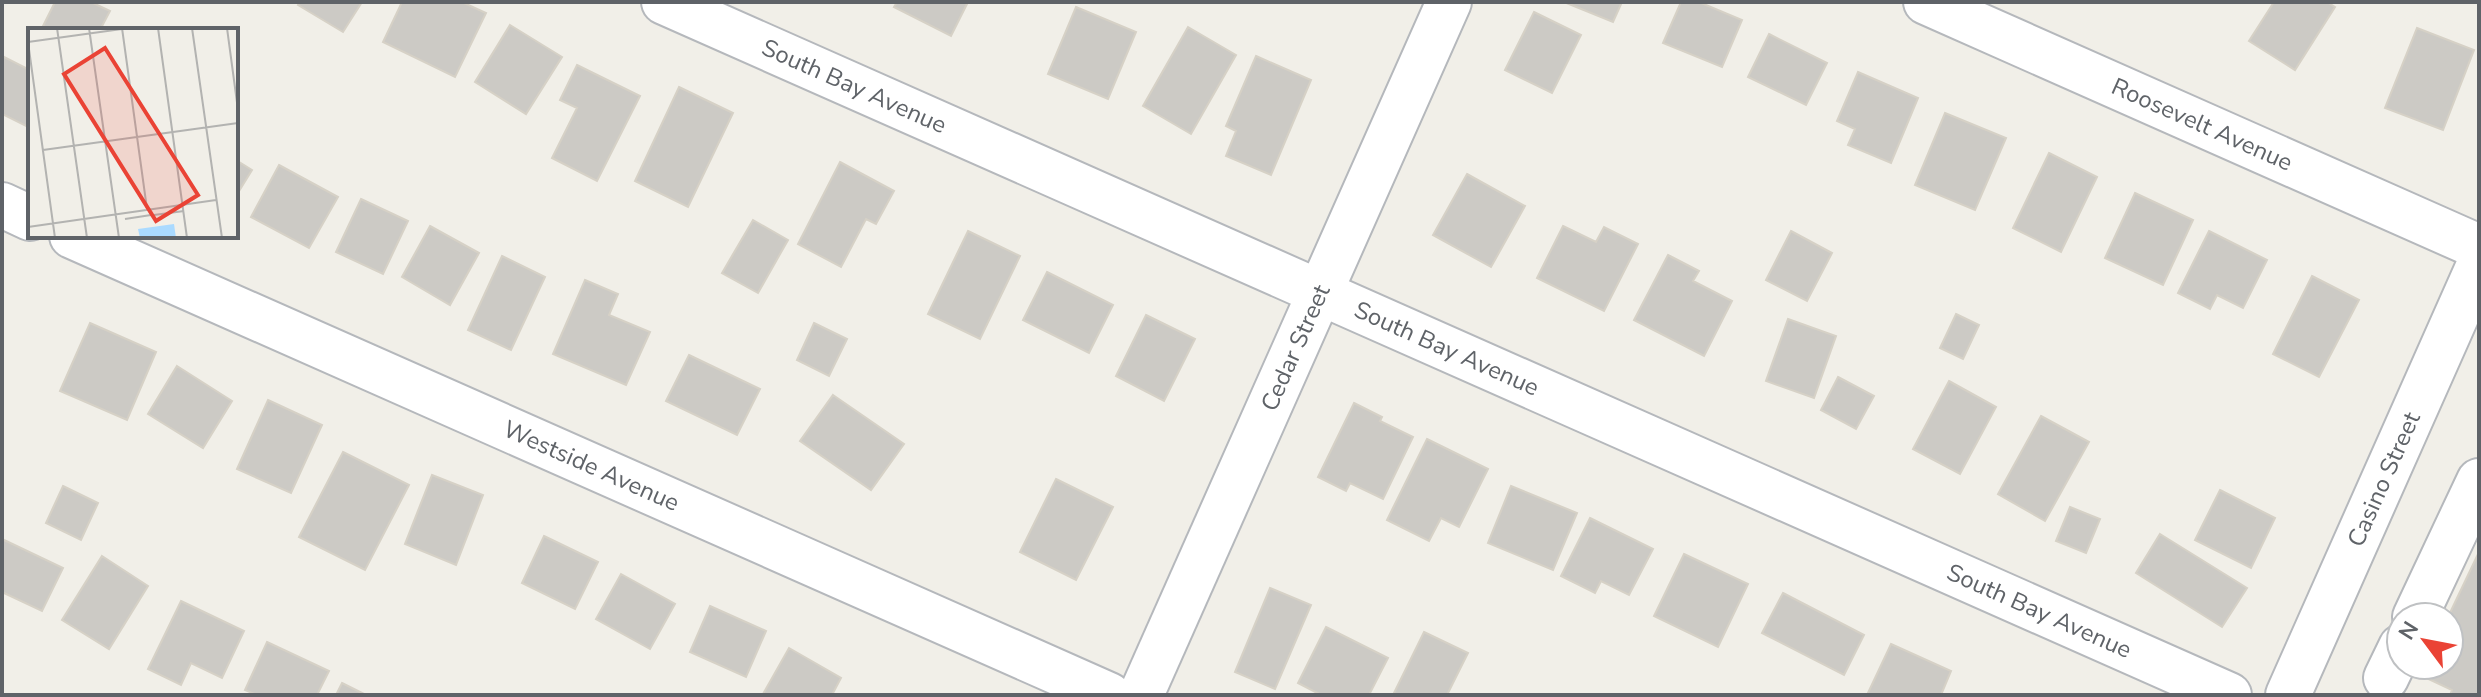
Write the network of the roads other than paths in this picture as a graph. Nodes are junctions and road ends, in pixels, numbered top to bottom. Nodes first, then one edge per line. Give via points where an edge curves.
1 (664, 2) edge
2 (1449, 2) edge
3 (1926, 2) edge
4 (2, 205) edge
5 (28, 217) edge
6 (77, 238) edge
7 (2479, 247) edge
8 (2479, 265) edge
9 (1320, 294) junction
10 (2479, 481) edge
11 (2423, 601) edge
12 (1109, 695) edge
13 (1141, 695) edge
14 (2229, 695) edge
15 (2288, 695) edge

1 - 9 street, South Bay Avenue
2 - 9 street, Cedar Street
3 - 7 street, Roosevelt Avenue
4 - 5 street
6 - 12 street, Westside Avenue
8 - 15 street, Casino Street
9 - 13 street, Cedar Street
9 - 14 street, South Bay Avenue
10 - 11 street

